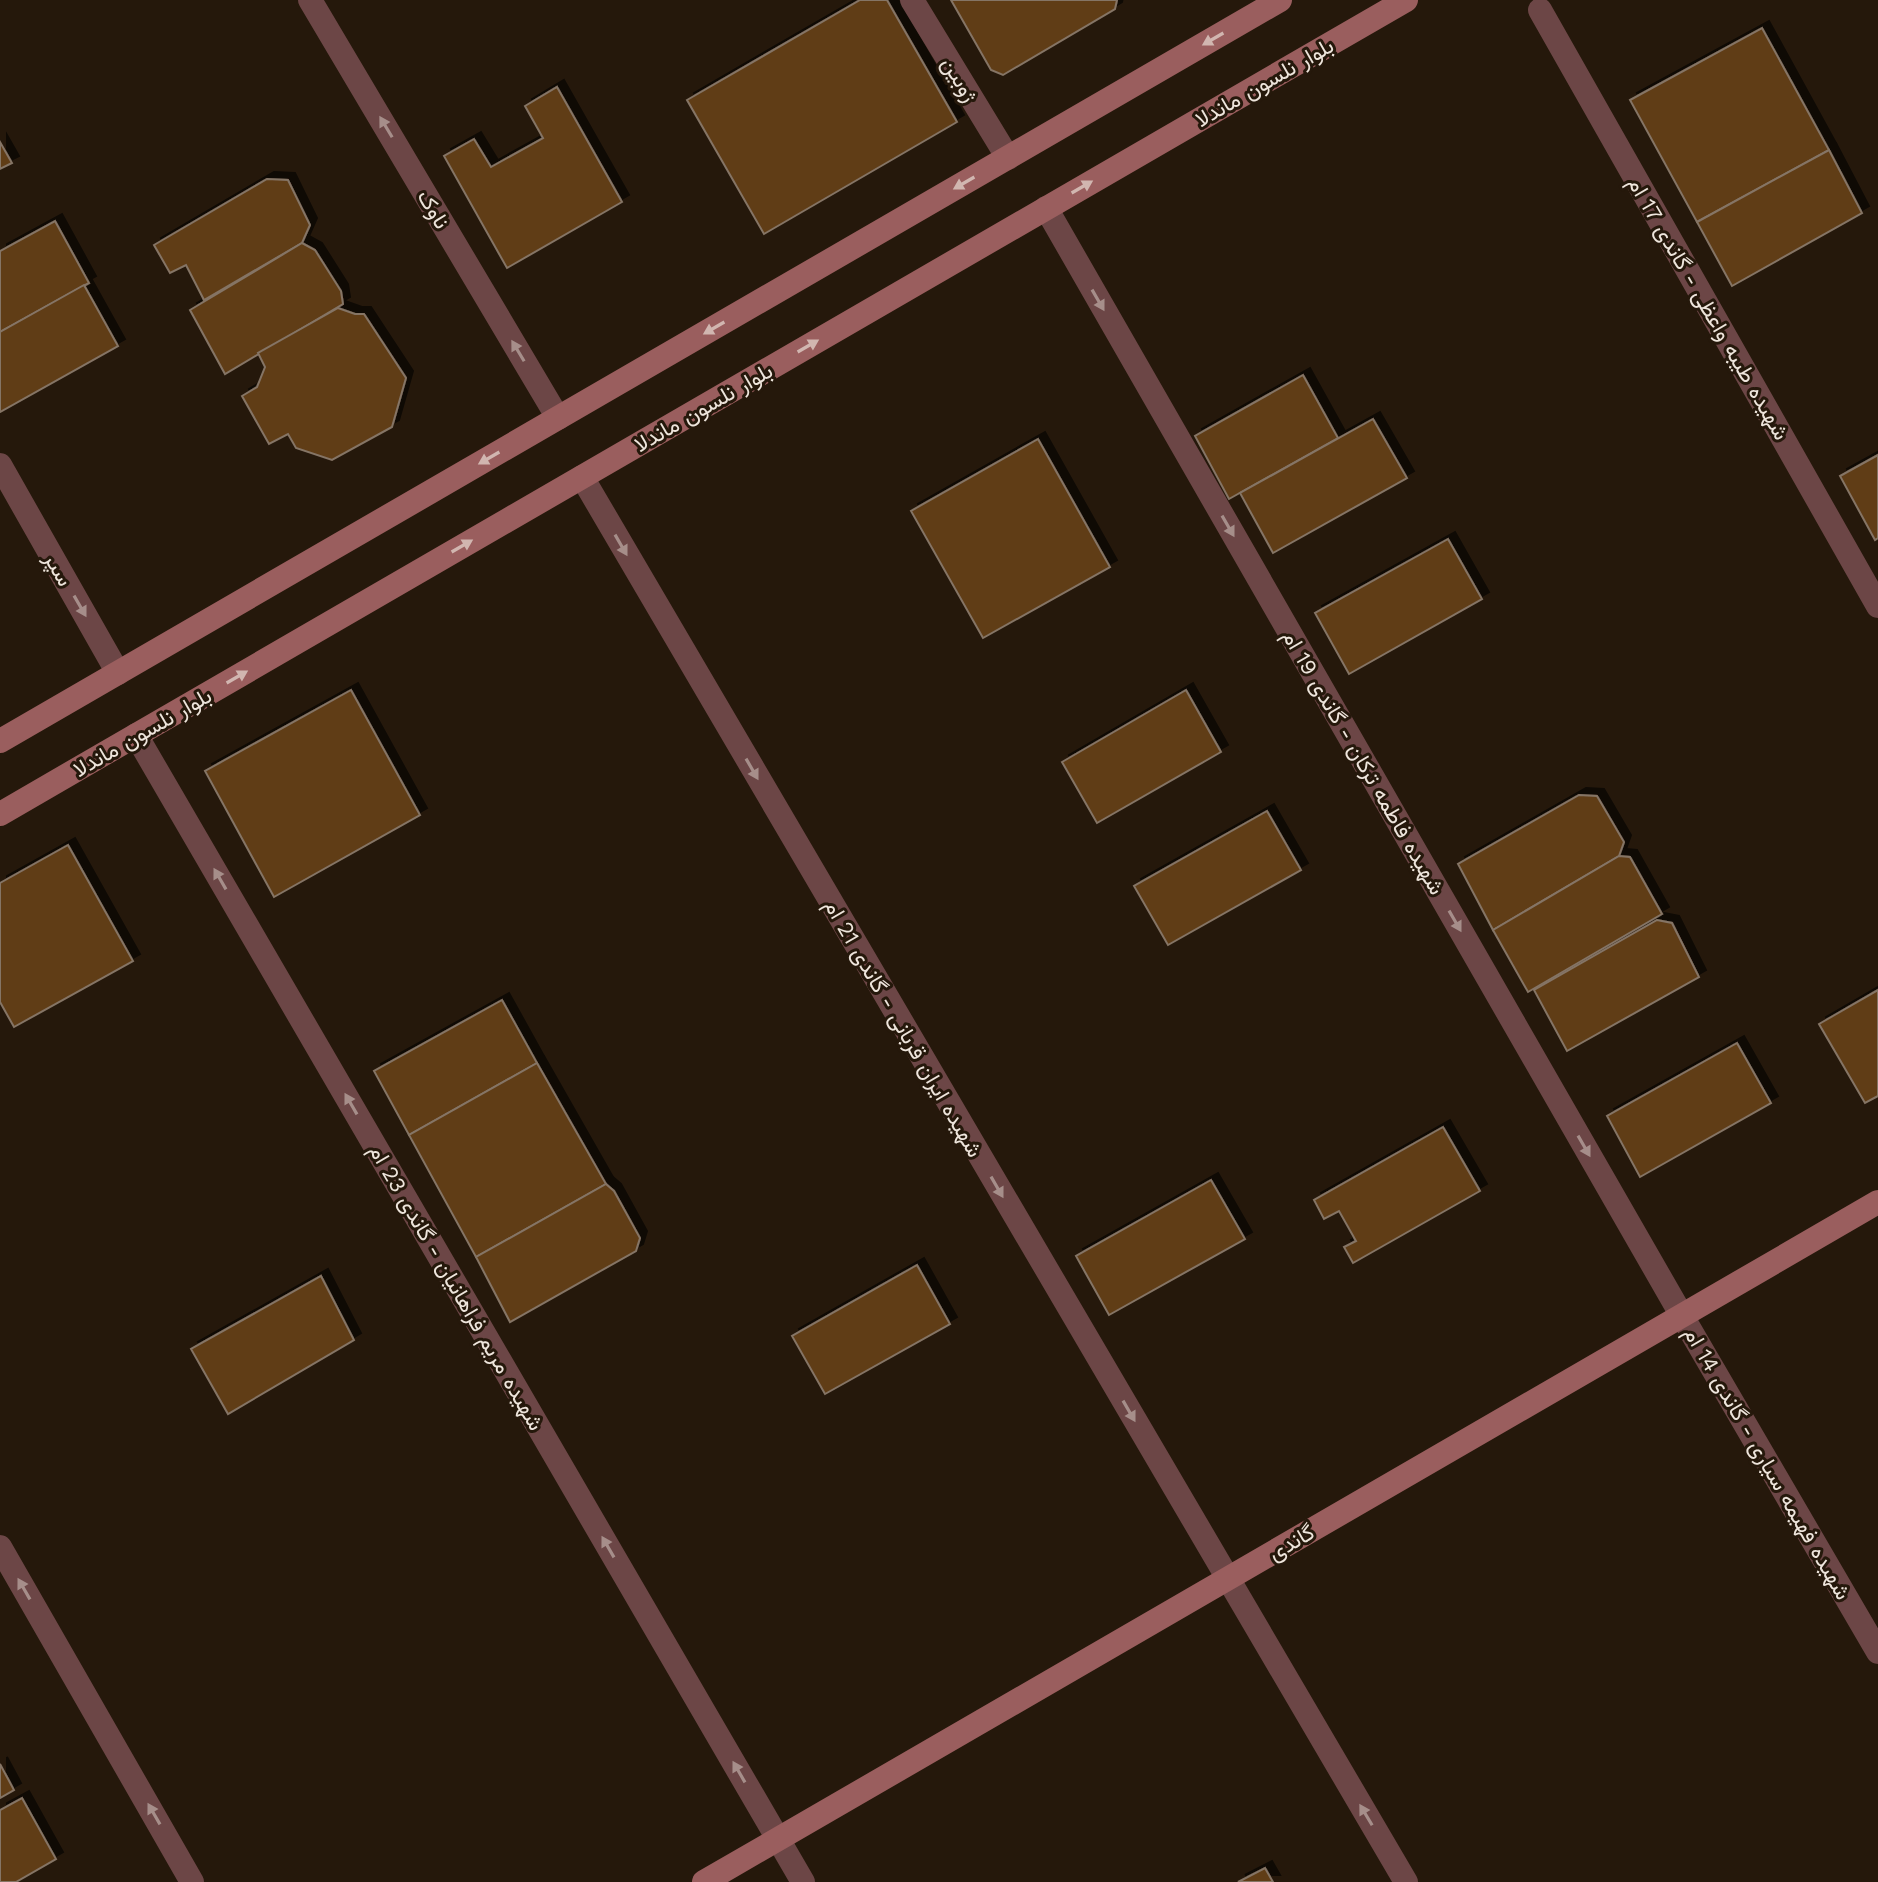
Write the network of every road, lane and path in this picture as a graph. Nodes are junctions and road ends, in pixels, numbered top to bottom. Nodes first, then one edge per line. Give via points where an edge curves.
1 (310, 0) edge
2 (912, 0) edge
3 (1280, 0) edge
4 (1406, 0) edge
5 (1540, 10) dead end
6 (1008, 158) junction
7 (1046, 208) junction
8 (558, 418) junction
9 (0, 465) edge
10 (582, 477) junction
11 (1878, 606) edge
12 (118, 673) junction
13 (136, 735) junction
14 (0, 741) edge
15 (0, 814) edge
16 (1878, 1202) edge
17 (1682, 1316) junction
18 (0, 1547) edge
19 (1227, 1579) junction
20 (1878, 1652) edge
21 (778, 1839) junction
22 (192, 1882) edge
23 (704, 1882) edge
24 (803, 1882) edge
25 (1406, 1882) edge

8 -> 1 street, ناوک
2 - 6 street, ژوبین
3 -> 6 main road
7 -> 4 main road, بلوار نلسون ماندلا
5 - 11 street, شهیده طیبه واعظی - گاندی 17 ام
6 -> 8 main road
10 -> 7 main road, بلوار نلسون ماندلا
7 -> 17 street, شهیده فاطمه ترکان - گاندی 19 ام
8 -> 12 main road
9 -> 12 street, سپر
13 -> 10 main road, بلوار نلسون ماندلا
10 -> 19 street, شهیده ایران قربانی - گاندی 21 ام
12 - 14 main road
13 - 15 main road, بلوار نلسون ماندلا
21 -> 13 street, شهیده مریم فراهانیان - گاندی 23 ام
16 - 17 main road, گاندی
17 - 19 main road, گاندی
17 - 20 street, شهیده فهیمه سیاری - گاندی 14 ام
22 -> 18 street
19 - 21 main road, گاندی
25 -> 19 street, شهیده ایران قربانی - گاندی 21 ام
21 - 23 main road, گاندی
21 - 24 street, شهیده مریم فراهانیان - گاندی 23 ام

